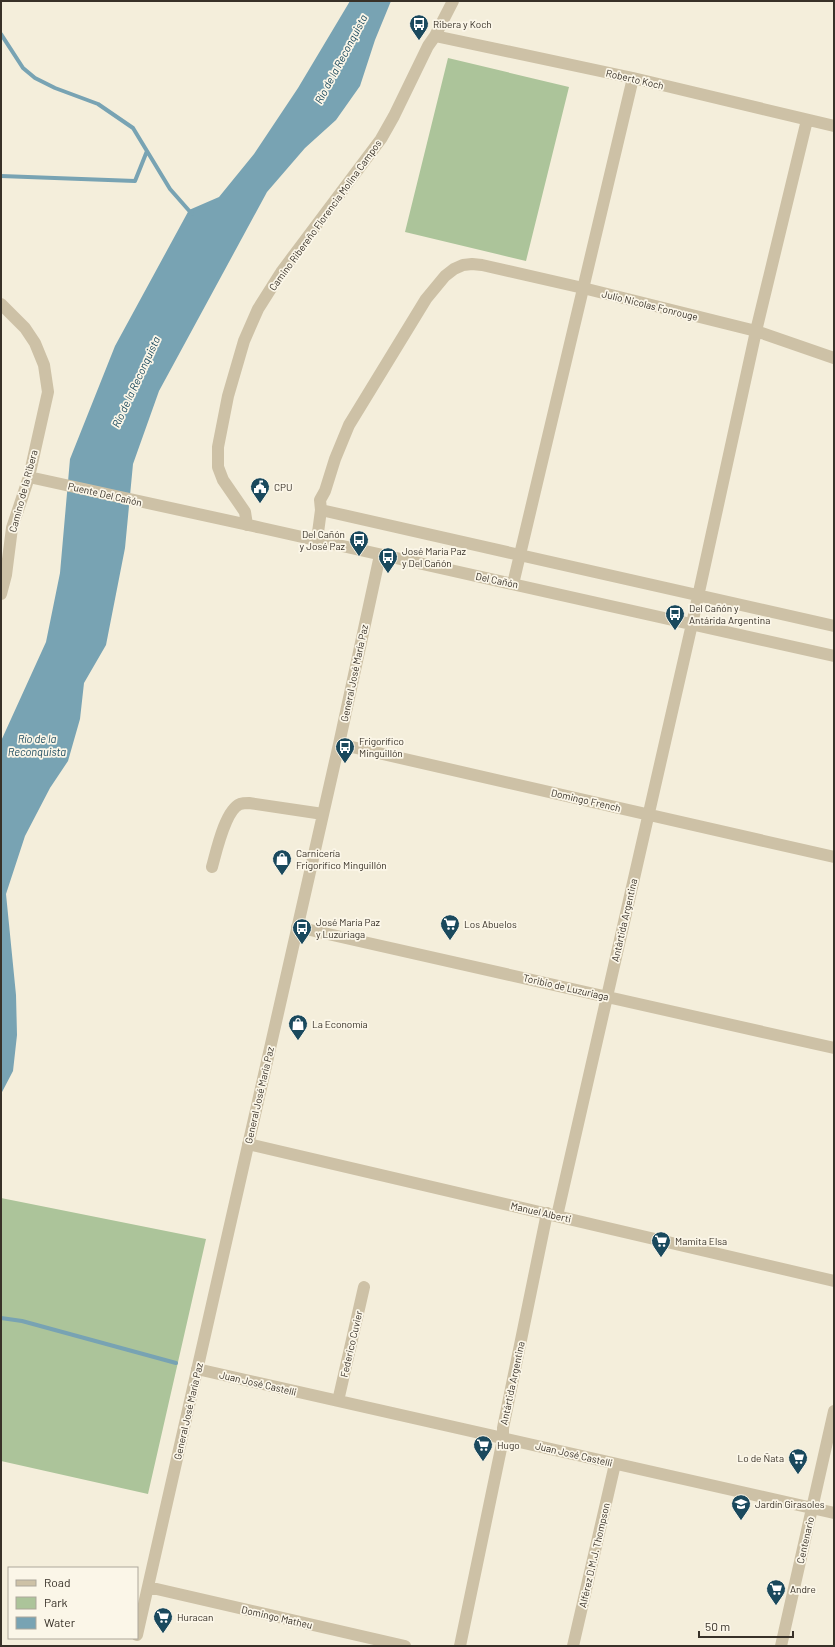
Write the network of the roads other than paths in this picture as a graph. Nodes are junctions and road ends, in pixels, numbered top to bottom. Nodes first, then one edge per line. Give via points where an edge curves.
1 (453, 1) edge
2 (436, 36) junction
3 (632, 78) junction
4 (807, 120) junction
5 (834, 126) edge
6 (583, 288) junction
7 (1, 304) edge
8 (756, 331) junction
9 (834, 358) edge
10 (29, 477) junction
11 (160, 506) joint
12 (321, 510) junction
13 (247, 525) junction
14 (317, 540) junction
15 (380, 555) junction
16 (520, 555) junction
17 (513, 584) junction
18 (1, 594) edge
19 (698, 595) junction
20 (692, 624) junction
21 (834, 626) edge
22 (834, 656) edge
23 (339, 744) junction
24 (323, 814) junction
25 (648, 814) junction
26 (834, 857) edge
27 (212, 867) dead end
28 (297, 926) junction
29 (607, 997) junction
30 (834, 1048) edge
31 (248, 1144) junction
32 (552, 1215) junction
33 (834, 1281) edge
34 (364, 1287) dead end
35 (197, 1369) junction
36 (338, 1401) junction
37 (834, 1412) edge
38 (503, 1439) junction
39 (615, 1464) junction
40 (812, 1508) junction
41 (834, 1513) edge
42 (148, 1587) junction
43 (138, 1631) edge
44 (405, 1646) edge
45 (460, 1646) edge
46 (573, 1646) edge
47 (781, 1646) edge

1 - 2 street, Camino Ribereño Florencia Molina Campos
2 - 3 street, Roberto Koch
2 - 13 street, Camino Ribereño Florencia Molina Campos via 428,46 381,139 282,271 258,309 244,341 228,396 218,448 218,468 223,480 245,512
3 - 4 street, Roberto Koch
3 - 6 street
4 - 5 street, Roberto Koch
4 - 8 street, Antártida Argentina
6 - 8 street, Julio Nicolas Fonrouge
6 - 12 street, Julio Nicolas Fonrouge via 472,264 463,265 445,276 426,299 349,425 320,500
6 - 16 street
7 - 10 street, Camino de la Ribera via 25,328 35,343 44,365 48,392
8 - 9 street, Julio Nicolas Fonrouge
8 - 19 street, Antártida Argentina
10 - 11 street, Puente Del Cañón
10 - 18 street, Camino de la Ribera via 12,528
11 - 13 street, Del Cañón
12 - 14 street
12 - 16 street
13 - 14 street, Del Cañón
14 - 15 street, Del Cañón
15 - 17 street, Del Cañón
15 - 23 street, General José María Paz
16 - 17 street
16 - 19 street
17 - 20 street, Del Cañón
19 - 20 street, Antártida Argentina
19 - 21 street
20 - 22 street, Del Cañón
20 - 25 street, Antártida Argentina
23 - 24 street, General José María Paz
23 - 25 street, Domingo French
24 - 27 street via 249,803 239,804 231,813
24 - 28 street, General José María Paz
25 - 26 street, Domingo French
25 - 29 street, Antártida Argentina
28 - 29 street, Toribio de Luzuriaga
28 - 31 street, General José María Paz
29 - 30 street, Toribio de Luzuriaga
29 - 32 street, Antártida Argentina
31 - 32 street, Manuel Alberti
31 - 35 street, General José María Paz
32 - 33 street, Manuel Alberti
32 - 38 street, Antártida Argentina via 503,1428
34 - 36 street, Federico Cuvier
35 - 36 street, Juan José Castelli
35 - 42 street, General José María Paz
36 - 38 street, Juan José Castelli
37 - 40 street, Centenario
38 - 39 street, Juan José Castelli
38 - 45 street, Antártida Argentina
39 - 40 street, Juan José Castelli
39 - 46 street, Alférez D.M.J. Thompson
40 - 41 street, Juan José Castelli
40 - 47 street, Centenario
42 - 43 street, General José María Paz
42 - 44 street, Domingo Matheu

